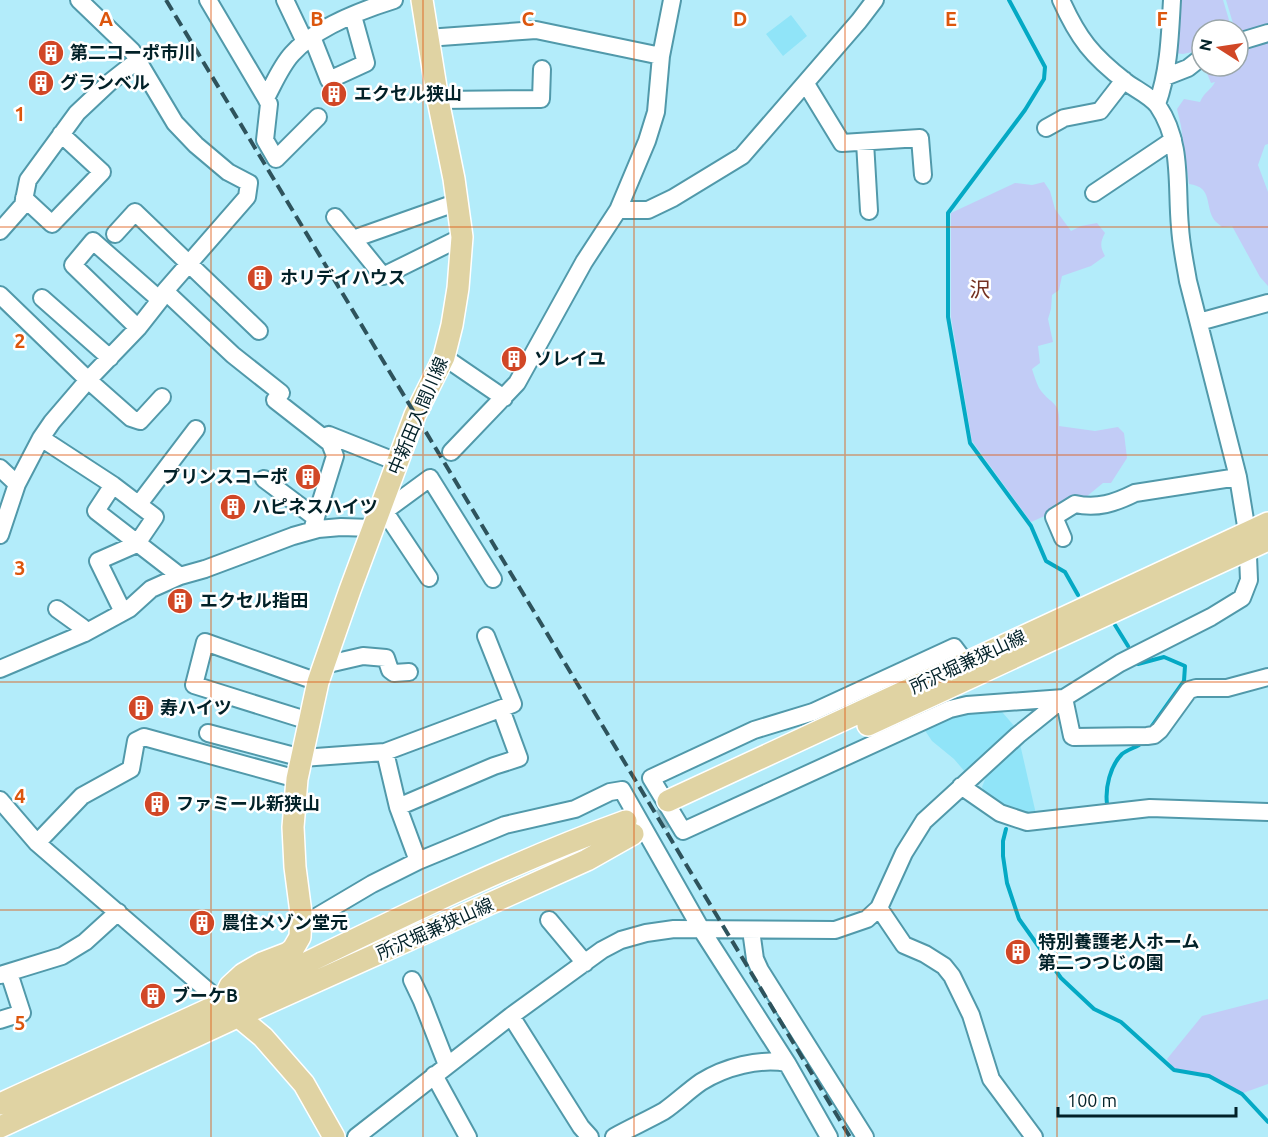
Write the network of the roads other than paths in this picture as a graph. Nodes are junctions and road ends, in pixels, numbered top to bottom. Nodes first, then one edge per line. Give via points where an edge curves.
1 (79, 0) edge
2 (208, 0) edge
3 (285, 0) edge
4 (394, 0) edge
5 (422, 0) edge
6 (672, 0) edge
7 (875, 0) edge
8 (1061, 0) edge
9 (1172, 0) edge
10 (353, 16) junction
11 (1268, 33) edge
12 (427, 38) junction
13 (1250, 38) edge
14 (308, 40) junction
15 (661, 56) junction
16 (138, 60) junction
17 (1190, 66) edge
18 (542, 69) dead end
19 (1165, 77) junction
20 (1124, 80) junction
21 (806, 84) junction
22 (266, 98) junction
23 (438, 100) junction
24 (1157, 104) junction
25 (318, 117) dead end
26 (1046, 128) dead end
27 (61, 134) junction
28 (1173, 140) junction
29 (865, 142) junction
30 (923, 175) dead end
31 (1094, 193) dead end
32 (24, 198) junction
33 (458, 202) junction
34 (618, 210) junction
35 (869, 210) dead end
36 (335, 217) dead end
37 (0, 231) edge
38 (115, 234) dead end
39 (462, 237) junction
40 (353, 239) junction
41 (190, 263) junction
42 (0, 295) edge
43 (162, 296) junction
44 (42, 298) dead end
45 (1268, 303) edge
46 (1199, 322) junction
47 (138, 328) junction
48 (259, 331) dead end
49 (444, 357) junction
50 (110, 358) junction
51 (88, 380) junction
52 (162, 397) dead end
53 (504, 398) junction
54 (196, 429) dead end
55 (41, 438) junction
56 (325, 439) junction
57 (451, 452) dead end
58 (398, 462) junction
59 (0, 468) edge
60 (1238, 477) junction
61 (264, 479) dead end
62 (17, 484) junction
63 (113, 486) junction
64 (139, 504) junction
65 (383, 509) junction
66 (1268, 523) edge
67 (314, 524) junction
68 (372, 528) junction
69 (0, 535) edge
70 (1063, 538) dead end
71 (1268, 540) edge
72 (1248, 541) junction
73 (138, 542) junction
74 (180, 576) junction
75 (429, 578) dead end
76 (493, 579) dead end
77 (57, 609) dead end
78 (123, 612) junction
79 (85, 633) junction
80 (486, 636) dead end
81 (0, 669) edge
82 (967, 671) junction
83 (409, 672) dead end
84 (321, 674) junction
85 (1268, 677) edge
86 (1064, 698) junction
87 (967, 705) junction
88 (501, 709) junction
89 (309, 721) junction
90 (208, 733) dead end
91 (385, 752) junction
92 (300, 768) junction
93 (961, 786) junction
94 (0, 800) edge
95 (673, 806) tunnel mouth
96 (398, 807) junction
97 (1268, 812) edge
98 (630, 827) junction
99 (37, 843) junction
100 (418, 861) junction
101 (879, 908) junction
102 (118, 912) junction
103 (549, 920) dead end
104 (301, 928) junction
105 (701, 929) junction
106 (751, 930) junction
107 (396, 933) dead end
108 (322, 955) junction
109 (585, 963) junction
110 (4, 974) edge
111 (412, 980) dead end
112 (222, 1003) junction
113 (239, 1016) junction
114 (511, 1016) junction
115 (0, 1020) edge
116 (787, 1063) junction
117 (441, 1070) junction
118 (0, 1104) edge
119 (0, 1127) edge
120 (334, 1137) edge
121 (356, 1137) edge
122 (468, 1137) edge
123 (590, 1137) edge
124 (614, 1137) edge
125 (829, 1137) edge
126 (865, 1137) edge
127 (1034, 1137) edge

1 - 16 street
2 - 22 street
3 - 14 street
4 - 10 street
5 - 12 main road, 中新田入間川線
6 - 15 street
7 - 21 street
8 - 20 street via 1086,45
9 - 19 street
10 - 14 street
10 - 14 street via 366,63 330,80
11 - 13 street
12 - 15 street via 536,30
12 - 23 main road, 中新田入間川線
14 - 22 street via 291,55
15 - 34 street via 656,112
16 - 27 street via 77,113
16 - 41 street via 175,123 228,172 249,183 247,197
17 - 19 street
18 - 23 street via 541,99
19 - 24 street
20 - 24 street
20 - 26 street via 1100,111 1064,118
21 - 29 street via 842,143
21 - 34 street via 742,156 648,210
22 - 25 street via 265,140 276,159
23 - 33 main road, 中新田入間川線
24 - 28 street
27 - 32 street via 28,180
27 - 32 street via 102,172 52,224
28 - 31 street
28 - 46 street via 1183,254
29 - 30 street via 920,138
29 - 35 street
32 - 37 street via 23,205
33 - 39 main road, 中新田入間川線
33 - 40 street
34 - 53 street via 584,262 517,383
36 - 40 street
38 - 41 street via 135,212
39 - 40 street via 383,276
39 - 49 main road, 中新田入間川線
41 - 43 street
41 - 48 street
42 - 51 street
43 - 47 street
43 - 47 street via 93,242 73,265
43 - 56 street via 281,393 275,400
44 - 50 street
45 - 46 street
46 - 60 street
47 - 50 street
49 - 53 street
49 - 58 main road, 中新田入間川線 via 415,415
50 - 51 street
51 - 52 street via 130,418 140,421
51 - 55 street
53 - 57 street
54 - 64 street
55 - 62 street
55 - 63 street
56 - 58 street via 329,435
56 - 67 street via 335,456
58 - 65 main road, 中新田入間川線
59 - 62 street
60 - 70 street via 1135,493 1101,506 1075,504 1054,517
60 - 72 street
61 - 67 street
62 - 69 street
63 - 64 street
63 - 73 street via 96,511
64 - 73 street via 155,517
65 - 68 main road, 中新田入間川線
65 - 75 street
65 - 76 street via 430,478
66 - 72 main road, 所沢堀兼狭山線
67 - 68 street
67 - 74 street
68 - 84 main road, 中新田入間川線
71 - 72 main road, 所沢堀兼狭山線
72 - 82 main road, 所沢堀兼狭山線
72 - 86 street via 1250,580 1242,598 1120,663
73 - 74 street
73 - 78 street via 98,561
74 - 78 street via 151,589
77 - 79 street
78 - 79 street
79 - 81 street
80 - 88 street via 513,704
82 - 87 street via 971,693
82 - 87 street via 954,647 813,712 754,730 651,777 683,831 862,748
82 - 95 main road, 所沢堀兼狭山線
83 - 84 street via 394,673 386,658 363,656
84 - 89 main road, 中新田入間川線
84 - 89 street via 205,642 194,685
85 - 86 street via 1227,688 1189,690 1160,730 1147,736 1074,737
86 - 87 street
86 - 93 street
88 - 91 street
88 - 96 street via 519,758
89 - 92 main road, 中新田入間川線
90 - 92 street
91 - 92 street
91 - 96 street
92 - 99 street via 144,737 136,741 131,769 82,796
92 - 104 main road, 中新田入間川線 via 293,826
93 - 97 street via 1000,813 1027,822 1150,808
93 - 101 street via 924,821 904,853
94 - 99 street
96 - 100 street
98 - 107 main road, 所沢堀兼狭山線 via 578,847
98 - 108 main road, 所沢堀兼狭山線 via 574,840
98 - 113 main road, 所沢堀兼狭山線 via 577,865
99 - 102 street
100 - 104 street
100 - 105 street via 505,825 575,809 622,790
101 - 106 street via 867,919 835,930
101 - 127 street via 904,945 926,954 952,976 971,1016 991,1079
102 - 110 street via 85,942 62,956
102 - 112 street
103 - 109 street
104 - 108 main road via 310,949
104 - 112 main road via 293,950 243,974 230,986
105 - 106 street
105 - 109 street via 646,933 621,940
105 - 116 street
106 - 126 street via 754,959 760,970
108 - 112 main road, 所沢堀兼狭山線
109 - 114 street
110 - 115 street via 22,1013
111 - 117 street via 422,1001
112 - 113 main road
112 - 118 main road, 所沢堀兼狭山線
113 - 119 main road, 所沢堀兼狭山線
113 - 120 main road via 304,1084
114 - 117 street
114 - 123 street
116 - 124 street via 756,1062 717,1074 664,1110
116 - 125 street
117 - 121 street
117 - 122 street

